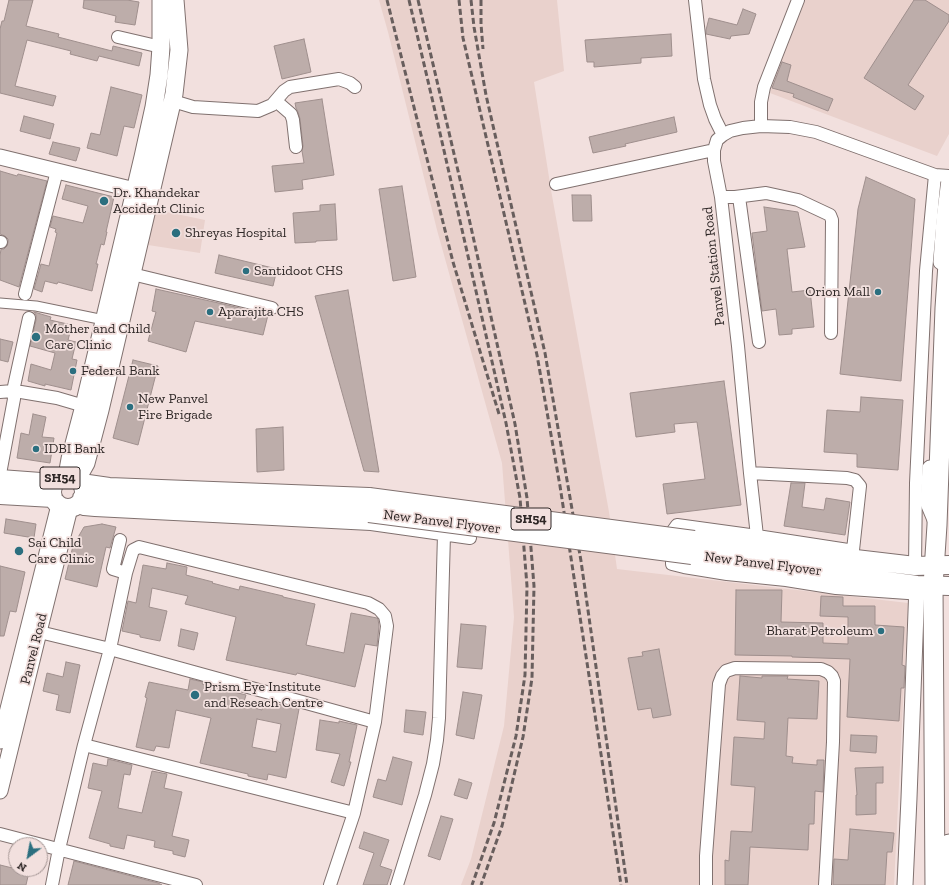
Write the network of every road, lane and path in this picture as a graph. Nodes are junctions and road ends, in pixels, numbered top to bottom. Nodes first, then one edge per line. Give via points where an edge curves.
1 (161, 0) edge
2 (175, 0) edge
3 (695, 0) edge
4 (798, 0) edge
5 (118, 37) dead end
6 (161, 47) junction
7 (355, 87) dead end
8 (173, 101) junction
9 (276, 101) junction
10 (761, 126) junction
11 (723, 135) junction
12 (296, 147) dead end
13 (714, 150) junction
14 (0, 157) edge
15 (57, 171) junction
16 (934, 175) junction
17 (949, 176) edge
18 (949, 180) edge
19 (556, 184) dead end
20 (143, 192) junction
21 (721, 197) junction
22 (739, 197) junction
23 (949, 249) edge
24 (132, 274) junction
25 (25, 294) dead end
26 (0, 303) edge
27 (272, 308) dead end
28 (29, 318) dead end
29 (104, 320) junction
30 (831, 333) dead end
31 (738, 346) junction
32 (13, 391) junction
33 (0, 392) edge
34 (92, 408) junction
35 (750, 473) junction
36 (0, 474) edge
37 (0, 479) edge
38 (69, 493) junction
39 (0, 495) edge
40 (937, 525) junction
41 (444, 534) junction
42 (757, 536) junction
43 (470, 538) dead end
44 (120, 540) dead end
45 (693, 548) junction
46 (853, 550) junction
47 (915, 561) junction
48 (940, 563) edge
49 (126, 573) junction
50 (930, 589) edge
51 (33, 630) junction
52 (110, 649) junction
53 (8, 713) edge
54 (375, 722) junction
55 (0, 741) edge
56 (84, 745) junction
57 (0, 791) edge
58 (354, 813) junction
59 (0, 834) edge
60 (949, 844) edge
61 (59, 849) junction
62 (52, 885) edge
63 (196, 885) edge
64 (330, 885) edge
65 (397, 885) edge
66 (706, 885) edge
67 (825, 885) edge
68 (905, 885) edge
69 (935, 885) edge
70 (949, 885) edge

1 - 6 main road
2 - 8 main road via 179,50
3 - 11 street via 704,79 715,119
4 - 10 street via 764,88
5 - 6 street
6 - 20 main road
7 - 9 street via 340,79 290,87
8 - 9 street via 193,107 258,111
8 - 20 main road
9 - 12 street via 291,114
10 - 11 street via 730,131
10 - 16 street via 790,127 816,132
11 - 13 street via 717,140
13 - 19 street
13 - 21 street, Panvel Station Road
14 - 15 street
15 - 20 street
15 - 25 street
16 - 17 street
16 - 47 street via 926,272 916,482
18 - 40 street via 944,219 928,503
20 - 24 main road
20 - 29 main road
21 - 22 street
21 - 31 street, Panvel Station Road
22 - 30 street via 766,193 798,200 830,215
22 - 31 street via 763,342
23 - 40 highway
24 - 27 street
24 - 34 main road
26 - 29 street via 36,306
28 - 32 street
29 - 34 main road
31 - 35 street, Panvel Station Road
32 - 33 street
32 - 34 street via 57,398
32 - 36 street via 14,399
34 - 38 main road via 70,459
35 - 42 street, Panvel Station Road
35 - 46 street via 855,480 860,486
37 - 38 main road, SH54
38 - 39 main road, SH54
38 - 41 street via 84,509 371,524
38 - 45 main road, New Panvel Flyover / SH54, bridge via 369,505
38 - 51 street, Panvel Road
40 - 48 highway
41 - 43 street
41 - 65 street via 438,740 425,795
42 - 46 street
42 - 50 street via 677,525 672,532 672,564 836,588
44 - 49 street via 113,569
45 - 47 main road, New Panvel Flyover / SH54
45 - 50 main road, New Panvel Flyover / SH54
46 - 47 street
47 - 48 main road, SH54
48 - 50 highway
49 - 52 street
49 - 54 street via 133,550 139,547 368,603 379,609 385,616 387,626
50 - 68 street via 909,798
50 - 69 highway
51 - 52 street
51 - 53 street, Panvel Road
52 - 54 street
52 - 56 street
53 - 55 street, Panvel Road
53 - 57 street, Panvel Road
54 - 58 street
56 - 58 street
56 - 61 street
58 - 64 street
59 - 61 street
60 - 70 highway
61 - 62 street
61 - 63 street
66 - 67 street via 719,684 726,671 735,668 821,669 832,676 833,742

